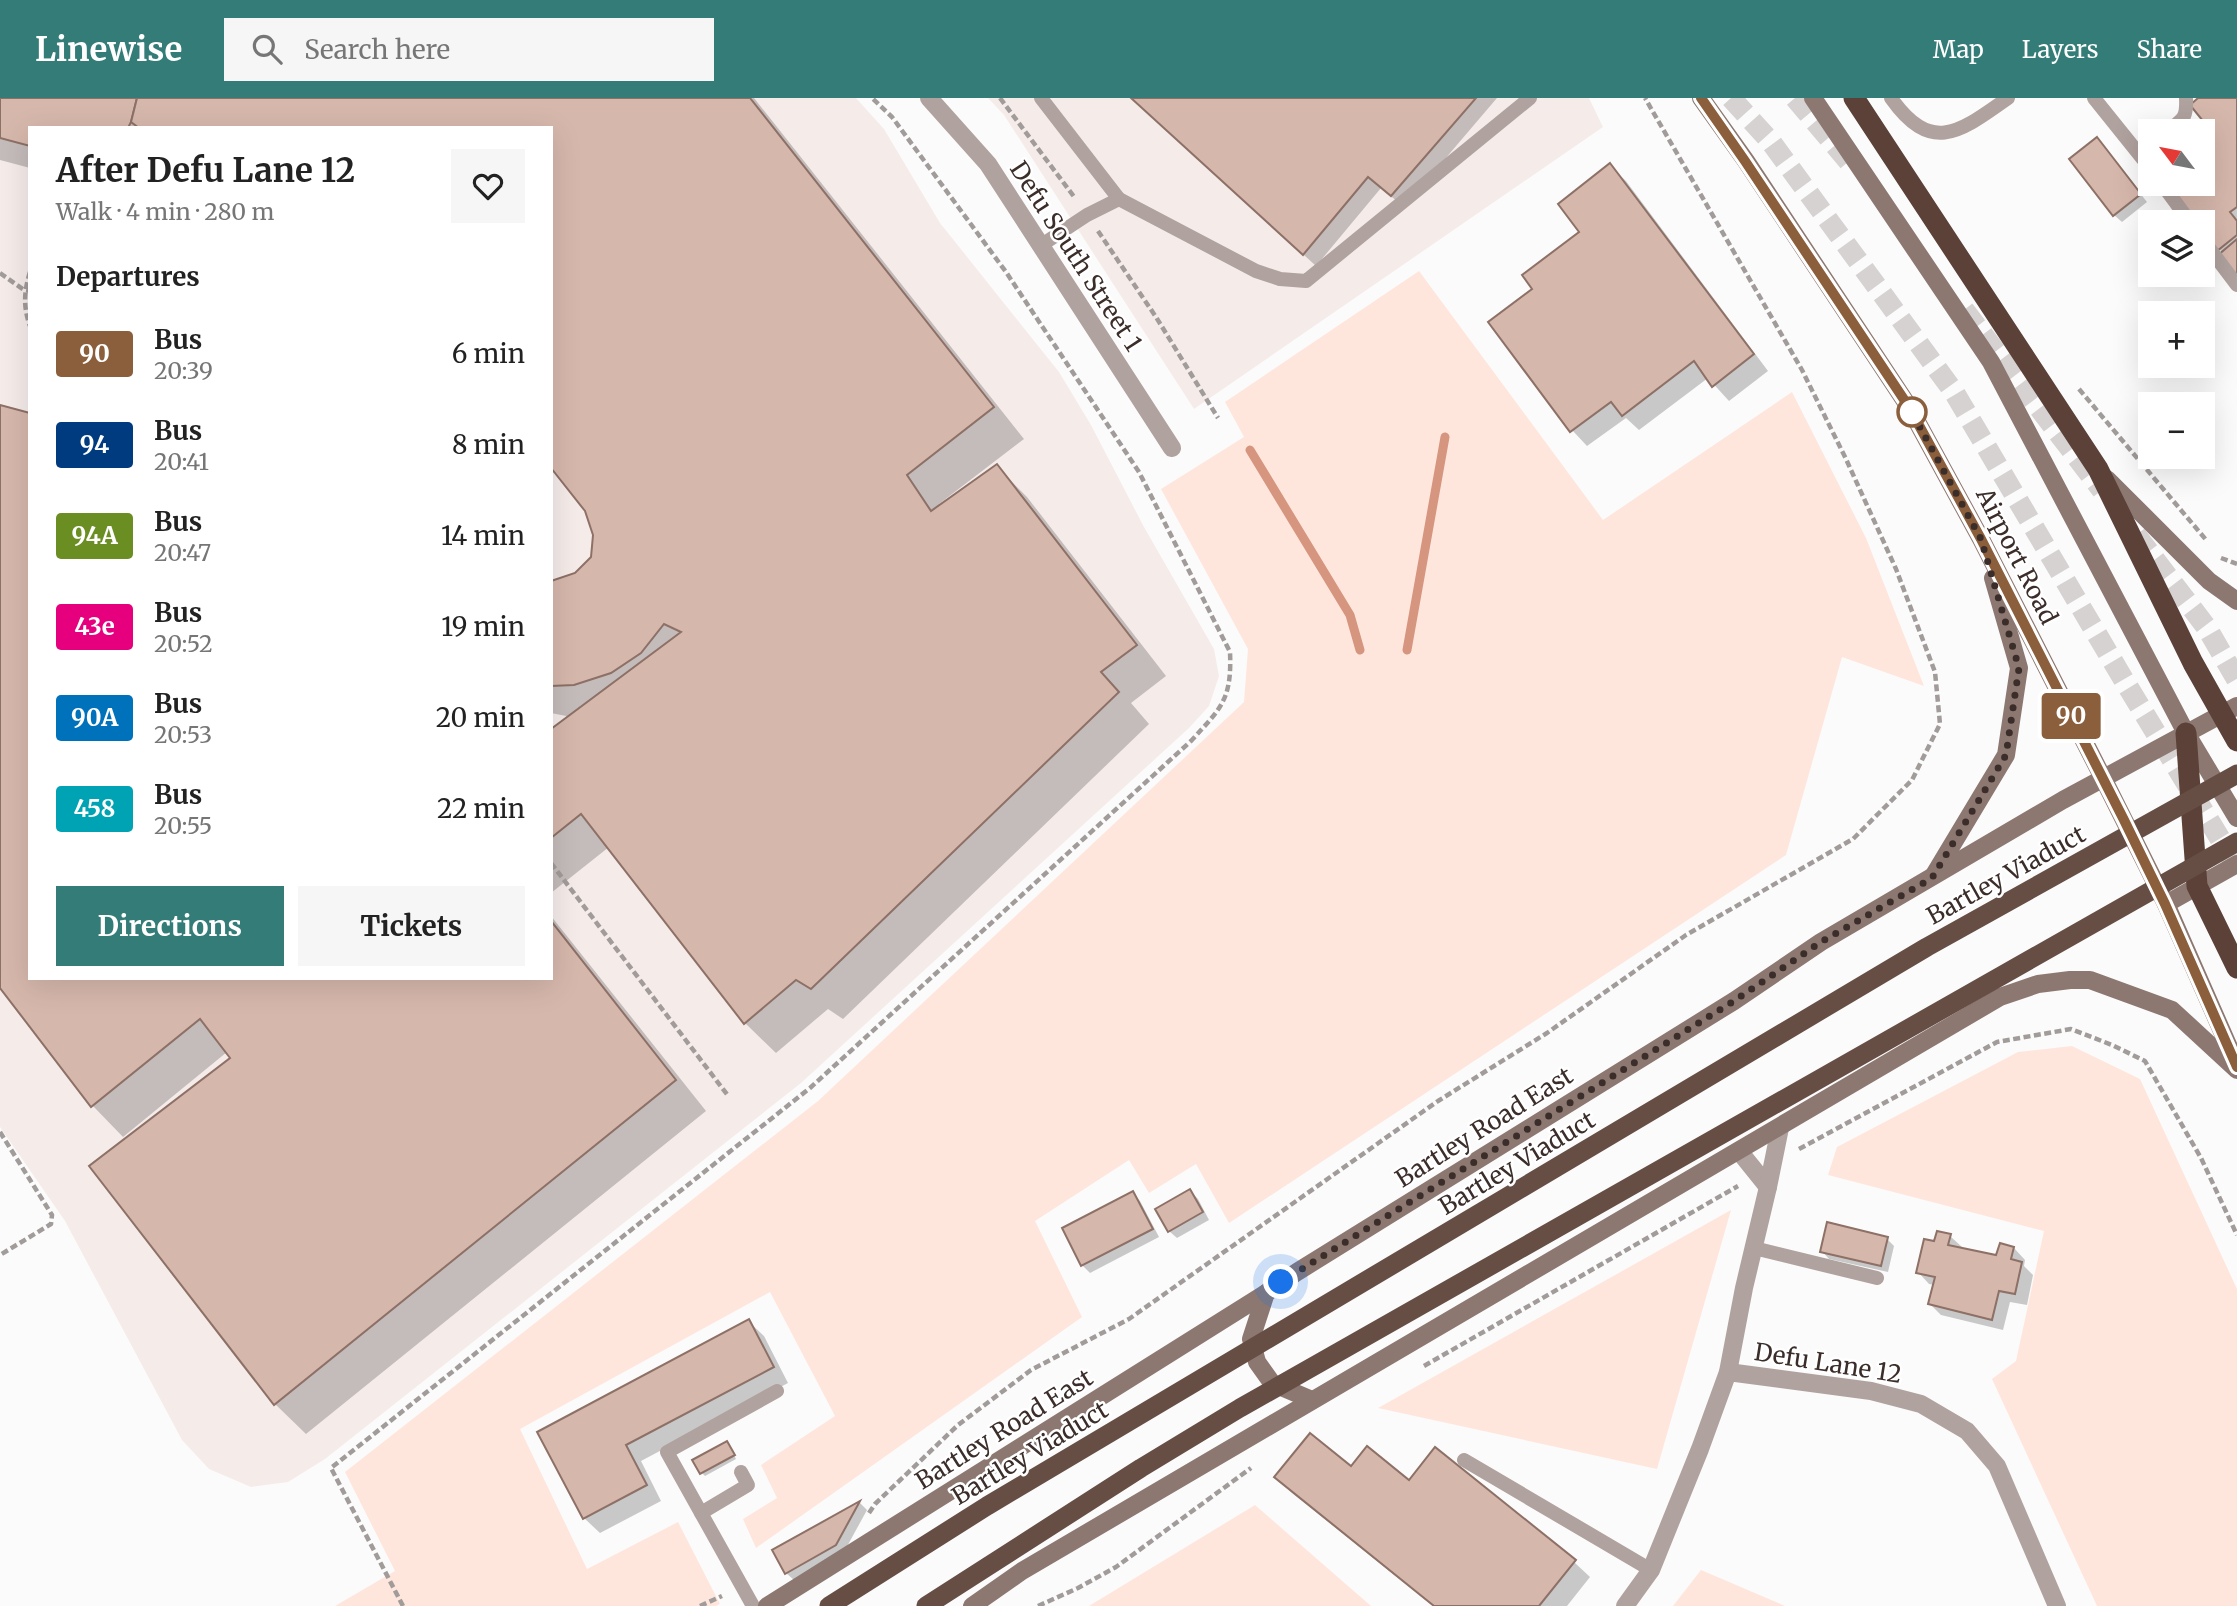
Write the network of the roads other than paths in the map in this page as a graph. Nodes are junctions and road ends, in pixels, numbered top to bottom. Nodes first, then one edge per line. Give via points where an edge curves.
1 (929, 98) edge
2 (1041, 98) edge
3 (1530, 98) edge
4 (1701, 98) edge
5 (1813, 98) edge
6 (1854, 98) edge
7 (1891, 98) edge
8 (2008, 98) edge
9 (2094, 98) edge
10 (2186, 98) edge
11 (2183, 119) edge
12 (2138, 141) edge
13 (1119, 199) junction
14 (1040, 246) junction
15 (2215, 256) edge
16 (2237, 285) edge
17 (1172, 448) dead end
18 (2098, 469) junction
19 (1981, 539) junction
20 (2237, 601) edge
21 (2230, 711) edge
22 (2186, 733) junction
23 (2237, 741) edge
24 (2237, 774) edge
25 (2103, 778) junction
26 (2237, 818) edge
27 (2237, 842) edge
28 (2237, 864) edge
29 (1932, 878) junction
30 (2197, 886) junction
31 (2165, 904) junction
32 (2237, 968) edge
33 (2237, 1068) edge
34 (1780, 1128) junction
35 (1739, 1151) junction
36 (1763, 1181) junction
37 (1754, 1248) junction
38 (1877, 1278) dead end
39 (1266, 1293) junction
40 (1728, 1372) junction
41 (777, 1391) dead end
42 (1312, 1400) junction
43 (1464, 1460) dead end
44 (741, 1472) dead end
45 (701, 1513) junction
46 (1651, 1570) junction
47 (753, 1606) edge
48 (767, 1606) edge
49 (829, 1606) edge
50 (926, 1606) edge
51 (972, 1606) edge
52 (1625, 1606) edge
53 (2057, 1606) edge

1 - 14 street, Defu South Street 1 via 988,164
2 - 13 lane
3 - 13 lane via 1306,281 1256,271
4 - 19 main road, Airport Road via 1909,407
5 - 22 main road via 1991,362
6 - 18 highway
7 - 8 lane via 1924,131 1944,133 1969,125
9 - 12 lane
10 - 11 lane
13 - 14 lane
14 - 17 street, Defu South Street 1
15 - 16 lane
18 - 20 main road via 2209,581
18 - 21 highway via 2193,663
19 - 25 main road, Airport Road
19 - 29 main road via 2019,668 2006,755
21 - 22 main road, Bartley Road East
21 - 23 highway
22 - 25 main road, Bartley Road East
22 - 26 main road
22 - 30 highway
24 - 49 highway, Bartley Viaduct, bridge via 1915,954 987,1506
25 - 29 main road, Bartley Road East
25 - 31 main road, Airport Road
27 - 50 highway, bridge via 1240,1408
28 - 30 main road
29 - 39 main road, Bartley Road East via 1821,942
30 - 31 main road
30 - 32 highway
31 - 33 main road, Airport Road
33 - 34 main road via 2172,1010 2090,980 2059,981 2000,998
34 - 35 main road
34 - 36 street, Defu Lane 12 via 1773,1163
35 - 36 street
35 - 42 main road
36 - 37 street, Defu Lane 12
37 - 38 lane
37 - 40 street, Defu Lane 12
39 - 42 main road via 1251,1339 1257,1362 1272,1383
39 - 48 main road, Bartley Road East
40 - 46 street, Defu Lane 12
40 - 53 street, Defu Lane 12 via 1871,1391 1921,1404 1967,1431 1997,1466
41 - 45 lane via 667,1452
42 - 51 main road via 1022,1571
43 - 46 lane
44 - 45 lane via 748,1485
45 - 47 lane
46 - 52 street, Defu Lane 12

